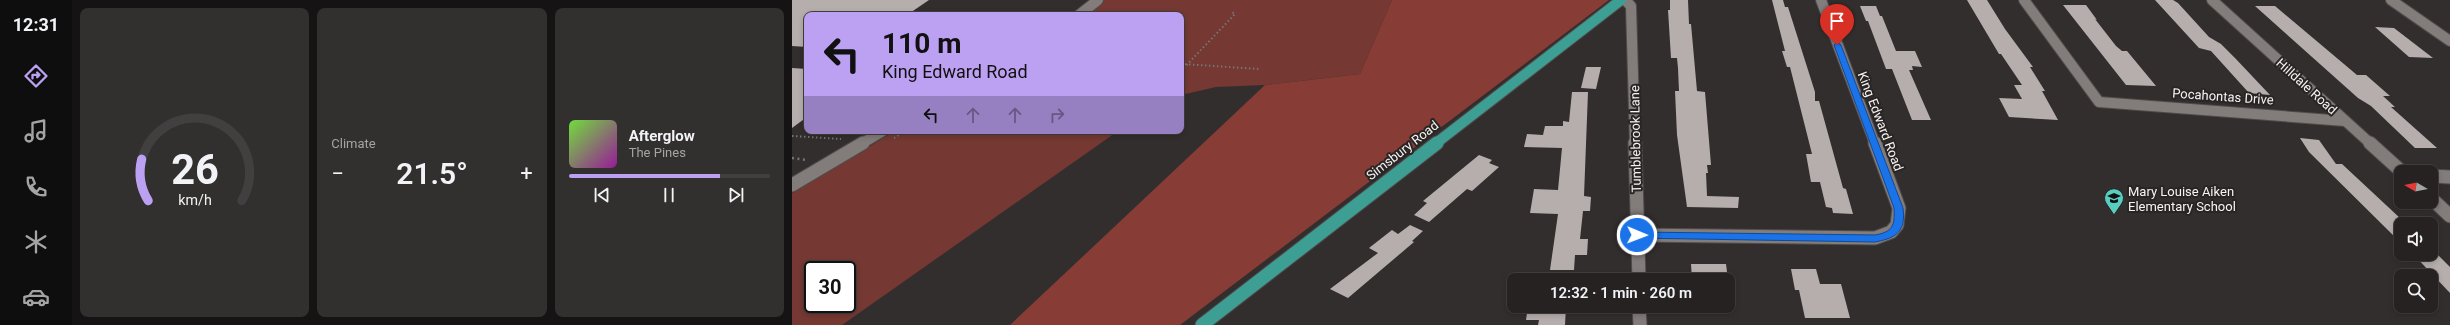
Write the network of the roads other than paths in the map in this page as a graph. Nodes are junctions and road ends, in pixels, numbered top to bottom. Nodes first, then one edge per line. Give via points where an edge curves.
1 (1098, 0) edge
2 (1621, 0) edge
3 (1624, 0) edge
4 (1821, 0) edge
5 (2024, 0) edge
6 (2212, 0) edge
7 (2391, 0) edge
8 (1083, 12) edge
9 (2450, 41) edge
10 (2345, 121) junction
11 (878, 134) edge
12 (2394, 165) edge
13 (2438, 176) edge
14 (2450, 177) edge
15 (792, 185) edge
16 (2438, 205) edge
17 (2450, 216) edge
18 (1637, 235) junction
19 (1638, 273) edge
20 (1639, 313) edge
21 (1202, 325) edge
22 (1640, 325) edge

1 - 8 street
2 - 21 main road, Simsbury Road
3 - 18 street, Tumblebrook Lane via 1631,6
4 - 18 street, King Edward Road via 1898,208 1900,223 1896,229 1884,237 1875,238
5 - 10 street, Pocahontas Drive via 2099,102
6 - 10 street, Hilldale Road
7 - 9 street
10 - 12 street, Hilldale Road
11 - 15 street
13 - 14 street
16 - 17 street
18 - 19 street, Tumblebrook Lane
20 - 22 street

